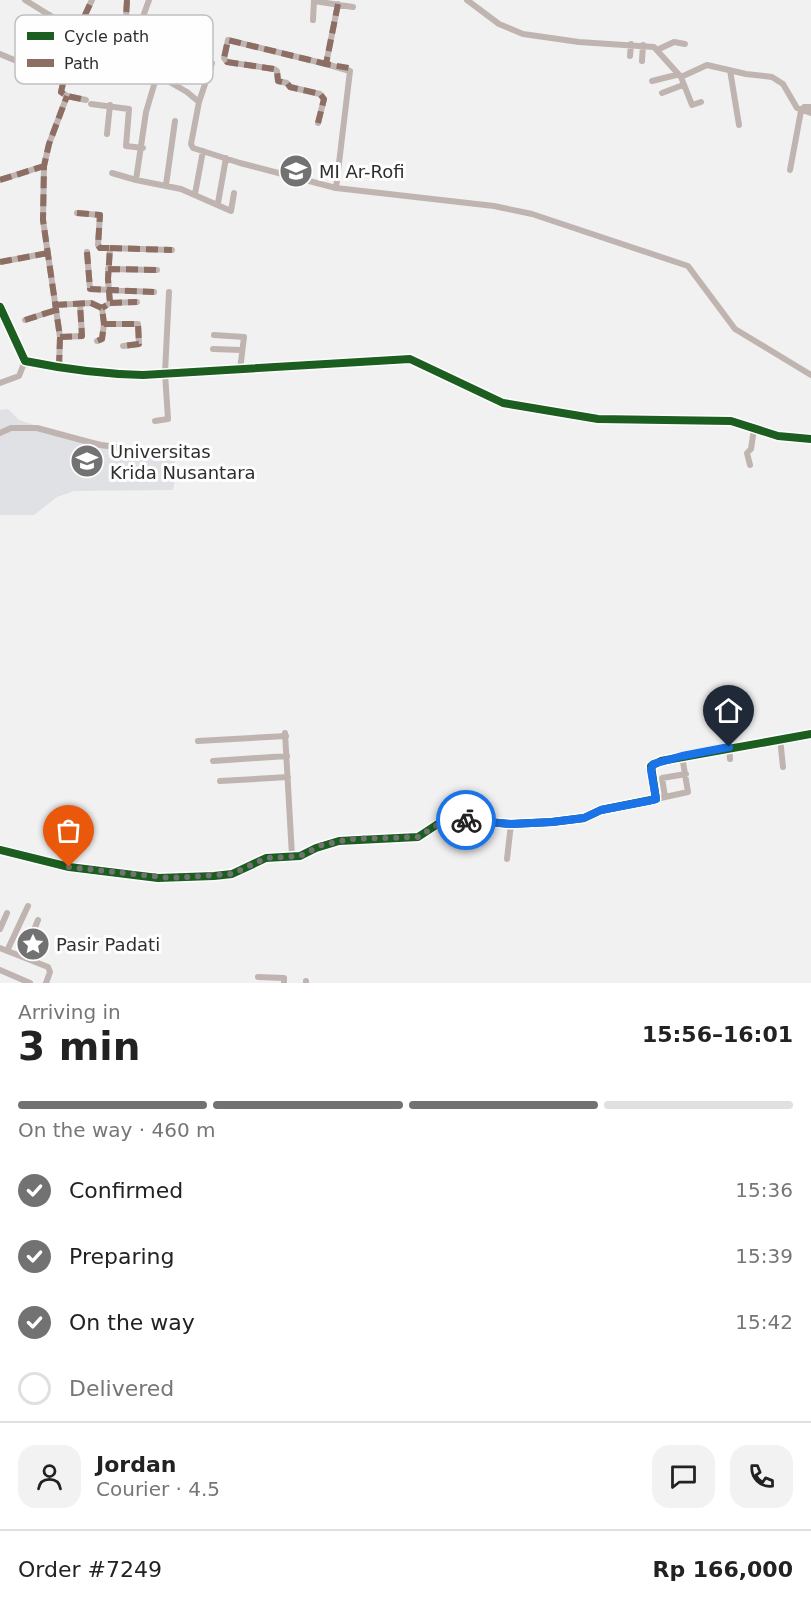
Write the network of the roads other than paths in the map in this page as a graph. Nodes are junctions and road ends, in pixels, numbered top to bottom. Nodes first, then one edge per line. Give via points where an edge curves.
1 (25, 0) edge
2 (92, 0) edge
3 (127, 0) edge
4 (149, 0) edge
5 (314, 0) edge
6 (467, 0) edge
7 (338, 4) junction
8 (353, 7) dead end
9 (50, 15) edge
10 (84, 15) edge
11 (126, 15) edge
12 (144, 15) edge
13 (313, 20) dead end
14 (631, 44) junction
15 (685, 44) dead end
16 (643, 45) junction
17 (658, 49) junction
18 (0, 54) edge
19 (630, 56) dead end
20 (15, 60) edge
21 (642, 61) dead end
22 (326, 64) junction
23 (730, 70) junction
24 (695, 73) junction
25 (680, 79) junction
26 (652, 81) dead end
27 (697, 81) dead end
28 (63, 84) edge
29 (154, 84) edge
30 (171, 84) edge
31 (205, 84) edge
32 (662, 93) dead end
33 (67, 96) junction
34 (199, 102) junction
35 (701, 102) dead end
36 (110, 105) junction
37 (811, 107) edge
38 (801, 111) junction
39 (811, 113) edge
40 (175, 121) dead end
41 (318, 123) dead end
42 (739, 125) dead end
43 (107, 134) dead end
44 (143, 148) junction
45 (203, 151) junction
46 (226, 158) junction
47 (44, 166) junction
48 (790, 170) dead end
49 (112, 173) dead end
50 (0, 180) edge
51 (136, 180) junction
52 (166, 185) junction
53 (336, 188) junction
54 (234, 193) dead end
55 (195, 195) junction
56 (218, 203) junction
57 (77, 213) dead end
58 (110, 248) junction
59 (172, 250) dead end
60 (87, 252) dead end
61 (48, 253) junction
62 (0, 262) edge
63 (108, 269) junction
64 (157, 270) dead end
65 (109, 291) junction
66 (154, 292) dead end
67 (169, 292) dead end
68 (137, 302) dead end
69 (110, 303) junction
70 (80, 304) junction
71 (0, 307) edge
72 (56, 308) junction
73 (102, 308) junction
74 (25, 320) dead end
75 (104, 324) junction
76 (214, 334) dead end
77 (60, 337) junction
78 (97, 341) dead end
79 (123, 346) dead end
80 (213, 349) dead end
81 (242, 350) junction
82 (25, 361) junction
83 (59, 367) junction
84 (240, 370) junction
85 (165, 373) junction
86 (811, 375) edge
87 (0, 383) edge
88 (155, 421) dead end
89 (754, 429) junction
90 (0, 433) edge
91 (811, 440) edge
92 (171, 454) dead end
93 (750, 465) dead end
94 (811, 734) edge
95 (780, 738) junction
96 (198, 741) dead end
97 (729, 747) junction
98 (286, 756) junction
99 (682, 756) junction
100 (730, 759) dead end
101 (213, 761) dead end
102 (783, 766) dead end
103 (686, 774) junction
104 (288, 777) junction
105 (220, 781) dead end
106 (665, 797) junction
107 (656, 799) junction
108 (511, 824) junction
109 (0, 850) edge
110 (292, 856) junction
111 (507, 859) dead end
112 (28, 906) dead end
113 (7, 913) dead end
114 (38, 920) dead end
115 (0, 929) edge
116 (0, 948) edge
117 (7, 951) junction
118 (23, 957) junction
119 (0, 970) edge
120 (258, 977) dead end
121 (284, 981) edge
122 (30, 983) edge
123 (46, 983) edge

1 - 9 street
2 - 10 street
3 - 11 street
4 - 12 street
5 - 7 street
5 - 13 street
6 - 14 street via 516,32 579,42
7 - 8 street
7 - 22 street
14 - 16 street
14 - 19 street
15 - 17 street via 674,42
16 - 17 street
16 - 21 street
17 - 25 street via 663,61
18 - 20 street
22 - 41 street via 228,40 224,58 227,62 274,69 278,71 278,81 320,93 324,99
22 - 53 street via 350,70
23 - 24 street via 707,65
23 - 38 street via 772,76
23 - 42 street
24 - 25 street
24 - 27 street
25 - 26 street
25 - 32 street
25 - 35 street via 692,105
28 - 33 street via 61,90
29 - 44 street via 146,112
30 - 34 street
31 - 34 street
33 - 36 street
33 - 47 street
34 - 45 street via 191,144
36 - 43 street
36 - 44 street via 129,109 126,146
37 - 38 street
38 - 39 street
38 - 48 street
40 - 52 street
44 - 51 street
45 - 46 street
45 - 55 street
46 - 53 street
46 - 56 street
47 - 50 street
47 - 61 street via 43,220
49 - 51 street
51 - 52 street
52 - 55 street
53 - 86 street via 532,214 688,266 735,328
54 - 56 street via 231,210
55 - 56 street
57 - 58 street via 100,215 98,245
58 - 59 street
58 - 63 street
60 - 65 street via 88,287
61 - 62 street
61 - 72 street
63 - 64 street
63 - 65 street
65 - 66 street
65 - 69 street
67 - 85 street
68 - 69 street
69 - 73 street
70 - 72 street
70 - 73 street
70 - 77 street via 82,336
71 - 82 street
72 - 74 street
72 - 77 street
73 - 75 street
75 - 78 street via 102,339
75 - 79 street via 138,324 139,344
76 - 81 street via 243,336
77 - 83 street
80 - 81 street
81 - 84 street
82 - 83 street
82 - 87 street via 20,376
83 - 85 street via 119,374
84 - 85 street
84 - 89 street via 410,359 503,403 591,418 731,421
85 - 88 street via 168,419
89 - 91 street
89 - 93 street via 747,453
90 - 92 street via 11,428 37,428 100,445
94 - 95 street
95 - 97 street
95 - 102 street
96 - 98 street via 286,735
97 - 99 street
97 - 100 street
98 - 101 street
98 - 104 street
99 - 103 street
99 - 107 street via 651,766
103 - 106 street via 688,792
103 - 106 street via 662,778
104 - 105 street
104 - 110 street
106 - 107 street
107 - 108 street via 601,810 584,818
108 - 110 street via 447,819 418,837 350,839
108 - 111 street
109 - 110 street via 69,867 170,878 232,874 266,858
112 - 117 street
113 - 115 street
114 - 118 street
116 - 117 street
117 - 118 street
118 - 123 street via 50,970
119 - 122 street
120 - 121 street

